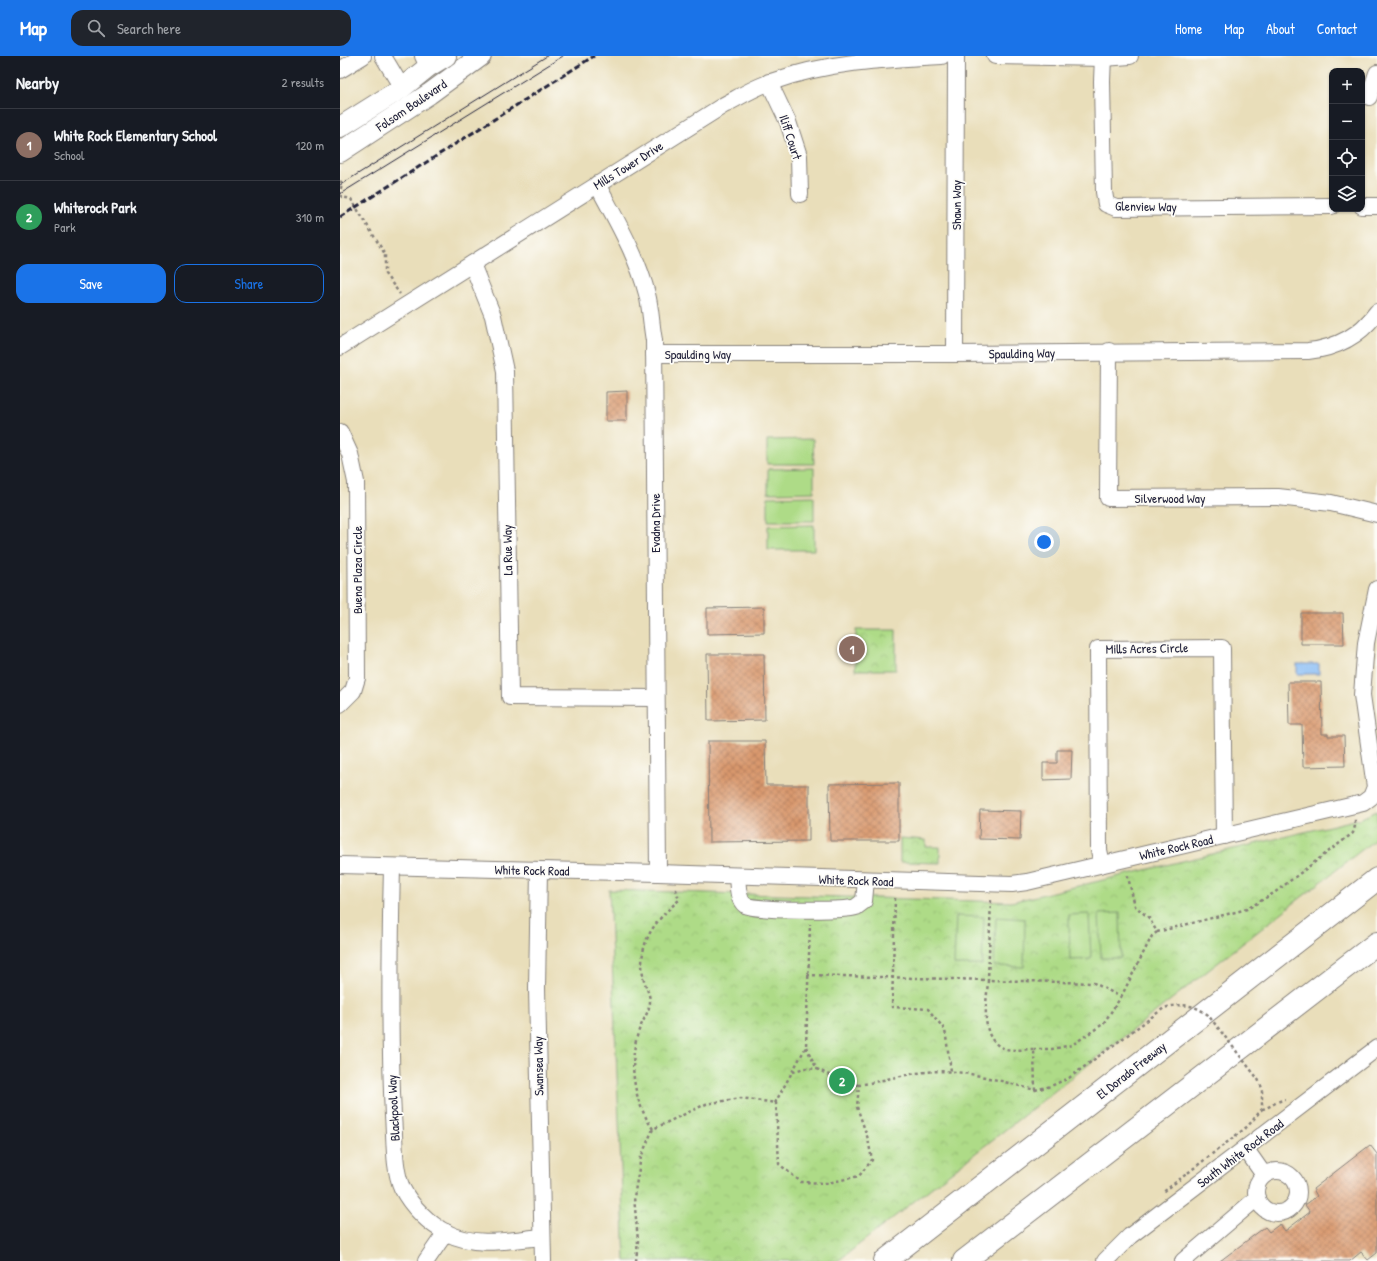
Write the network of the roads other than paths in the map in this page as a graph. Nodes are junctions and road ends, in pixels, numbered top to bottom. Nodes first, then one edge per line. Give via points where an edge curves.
1 (363, 56) edge
2 (383, 56) edge
3 (446, 56) edge
4 (481, 56) edge
5 (942, 56) edge
6 (956, 56) edge
7 (995, 56) edge
8 (1130, 56) edge
9 (1104, 57) edge
10 (425, 62) edge
11 (340, 70) edge
12 (1377, 73) edge
13 (769, 82) junction
14 (402, 88) junction
15 (1368, 97) dead end
16 (340, 127) edge
17 (340, 152) edge
18 (597, 184) junction
19 (800, 194) dead end
20 (1329, 206) edge
21 (1365, 206) edge
22 (1377, 206) edge
23 (472, 264) junction
24 (1377, 312) edge
25 (340, 347) edge
26 (1109, 351) junction
27 (654, 354) junction
28 (955, 354) junction
29 (340, 432) edge
30 (1377, 514) edge
31 (1377, 589) edge
32 (656, 698) junction
33 (340, 704) edge
34 (1374, 761) edge
35 (1224, 836) junction
36 (1102, 864) junction
37 (340, 865) edge
38 (392, 867) junction
39 (539, 870) junction
40 (658, 873) junction
41 (737, 876) junction
42 (1377, 879) edge
43 (866, 880) junction
44 (1377, 943) edge
45 (1377, 1048) edge
46 (1245, 1148) junction
47 (1264, 1175) junction
48 (1257, 1198) junction
49 (446, 1232) junction
50 (542, 1237) junction
51 (426, 1261) edge
52 (543, 1261) edge
53 (886, 1261) edge
54 (964, 1261) edge
55 (1105, 1261) edge
56 (1183, 1261) edge

1 - 11 street
2 - 14 street
3 - 10 main road, Folsom Boulevard
4 - 17 main road, Folsom Boulevard via 429,94
5 - 13 street, Mills Tower Drive via 867,60 830,66
6 - 28 street, Shawn Way
7 - 9 street
8 - 9 street
9 - 20 street, Glenview Way via 1102,80 1106,204 1116,208
10 - 14 main road, Folsom Boulevard
12 - 15 street
13 - 18 street, Mills Tower Drive via 724,104
13 - 19 street, Iliff Court via 788,122 799,156
14 - 16 main road, Folsom Boulevard
18 - 23 street, Mills Tower Drive
18 - 27 street, Evadna Drive via 639,268 648,296
21 - 22 street
23 - 25 street, Mills Tower Drive
23 - 32 street, La Rue Way via 492,316 504,371 510,697
24 - 26 street, Spaulding Way via 1349,340 1322,349
26 - 28 street, Spaulding Way
26 - 30 street, Silverwood Way via 1108,498 1278,498 1331,503
27 - 28 street, Spaulding Way
27 - 32 street, Evadna Drive
29 - 33 street, Buena Plaza Circle via 350,454 356,482 357,678 353,691
31 - 34 street via 1366,643 1362,695
32 - 40 street, Evadna Drive
34 - 35 street, White Rock Road via 1375,787 1371,797 1363,803
35 - 36 street, White Rock Road
35 - 36 street, Mills Acres Circle via 1222,648 1098,649 1099,850
36 - 43 street, White Rock Road via 1012,884
37 - 38 street, White Rock Road
38 - 39 street, White Rock Road
38 - 49 street, Blackpool Way via 390,1019 396,1159 402,1187 409,1199 428,1220
39 - 40 street, White Rock Road
39 - 50 street, Swansea Way via 537,988
40 - 41 street, White Rock Road
41 - 43 street, White Rock Road
41 - 43 street via 739,896 746,905 754,908 856,907 864,901
42 - 53 highway, El Dorado Freeway
44 - 54 highway
45 - 46 street, South White Rock Road
46 - 47 street
46 - 55 street, South White Rock Road via 1130,1236
47 - 48 street via 1256,1190
47 - 48 street via 1271,1171 1293,1169 1299,1194 1291,1208 1276,1213 1268,1211
48 - 56 street
49 - 50 street, Blackpool Way via 465,1239 485,1242
49 - 51 street
50 - 52 street, Swansea Way

